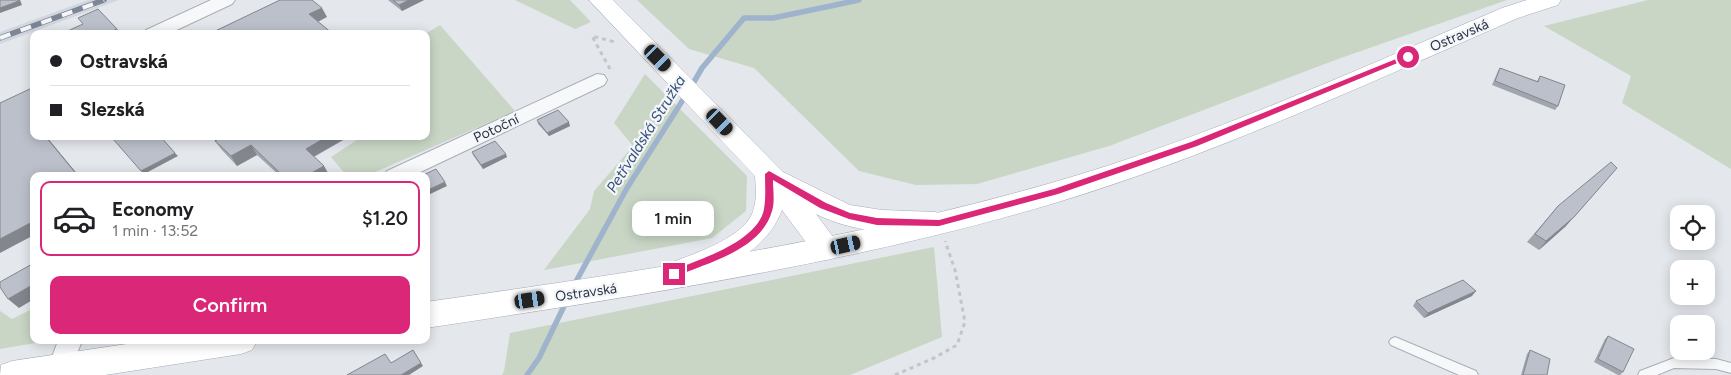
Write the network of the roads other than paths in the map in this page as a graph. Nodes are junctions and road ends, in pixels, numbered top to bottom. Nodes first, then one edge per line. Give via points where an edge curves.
1 (226, 0) edge
2 (600, 0) edge
3 (1550, 0) edge
4 (161, 30) edge
5 (597, 80) road end
6 (402, 172) edge
7 (769, 174) junction
8 (939, 223) junction
9 (827, 249) junction
10 (656, 281) junction
11 (430, 314) edge
12 (1395, 342) dead end
13 (200, 344) edge
14 (65, 354) edge
15 (1731, 368) edge
16 (12, 375) edge
17 (1472, 375) edge
18 (1644, 375) edge

1 - 4 street
2 - 7 main road
3 - 8 main road, Ostravská via 1510,13 1194,144 1055,192
5 - 6 street, Potoční
7 - 8 main road via 823,206 849,216 877,222
7 - 9 main road
7 - 10 main road via 768,210 763,222 748,238 732,249
8 - 9 main road, Ostravská
9 - 10 main road, Ostravská
10 - 11 main road, Ostravská
12 - 17 lane
13 - 14 main road
14 - 16 main road
15 - 18 lane via 1716,364 1674,363

